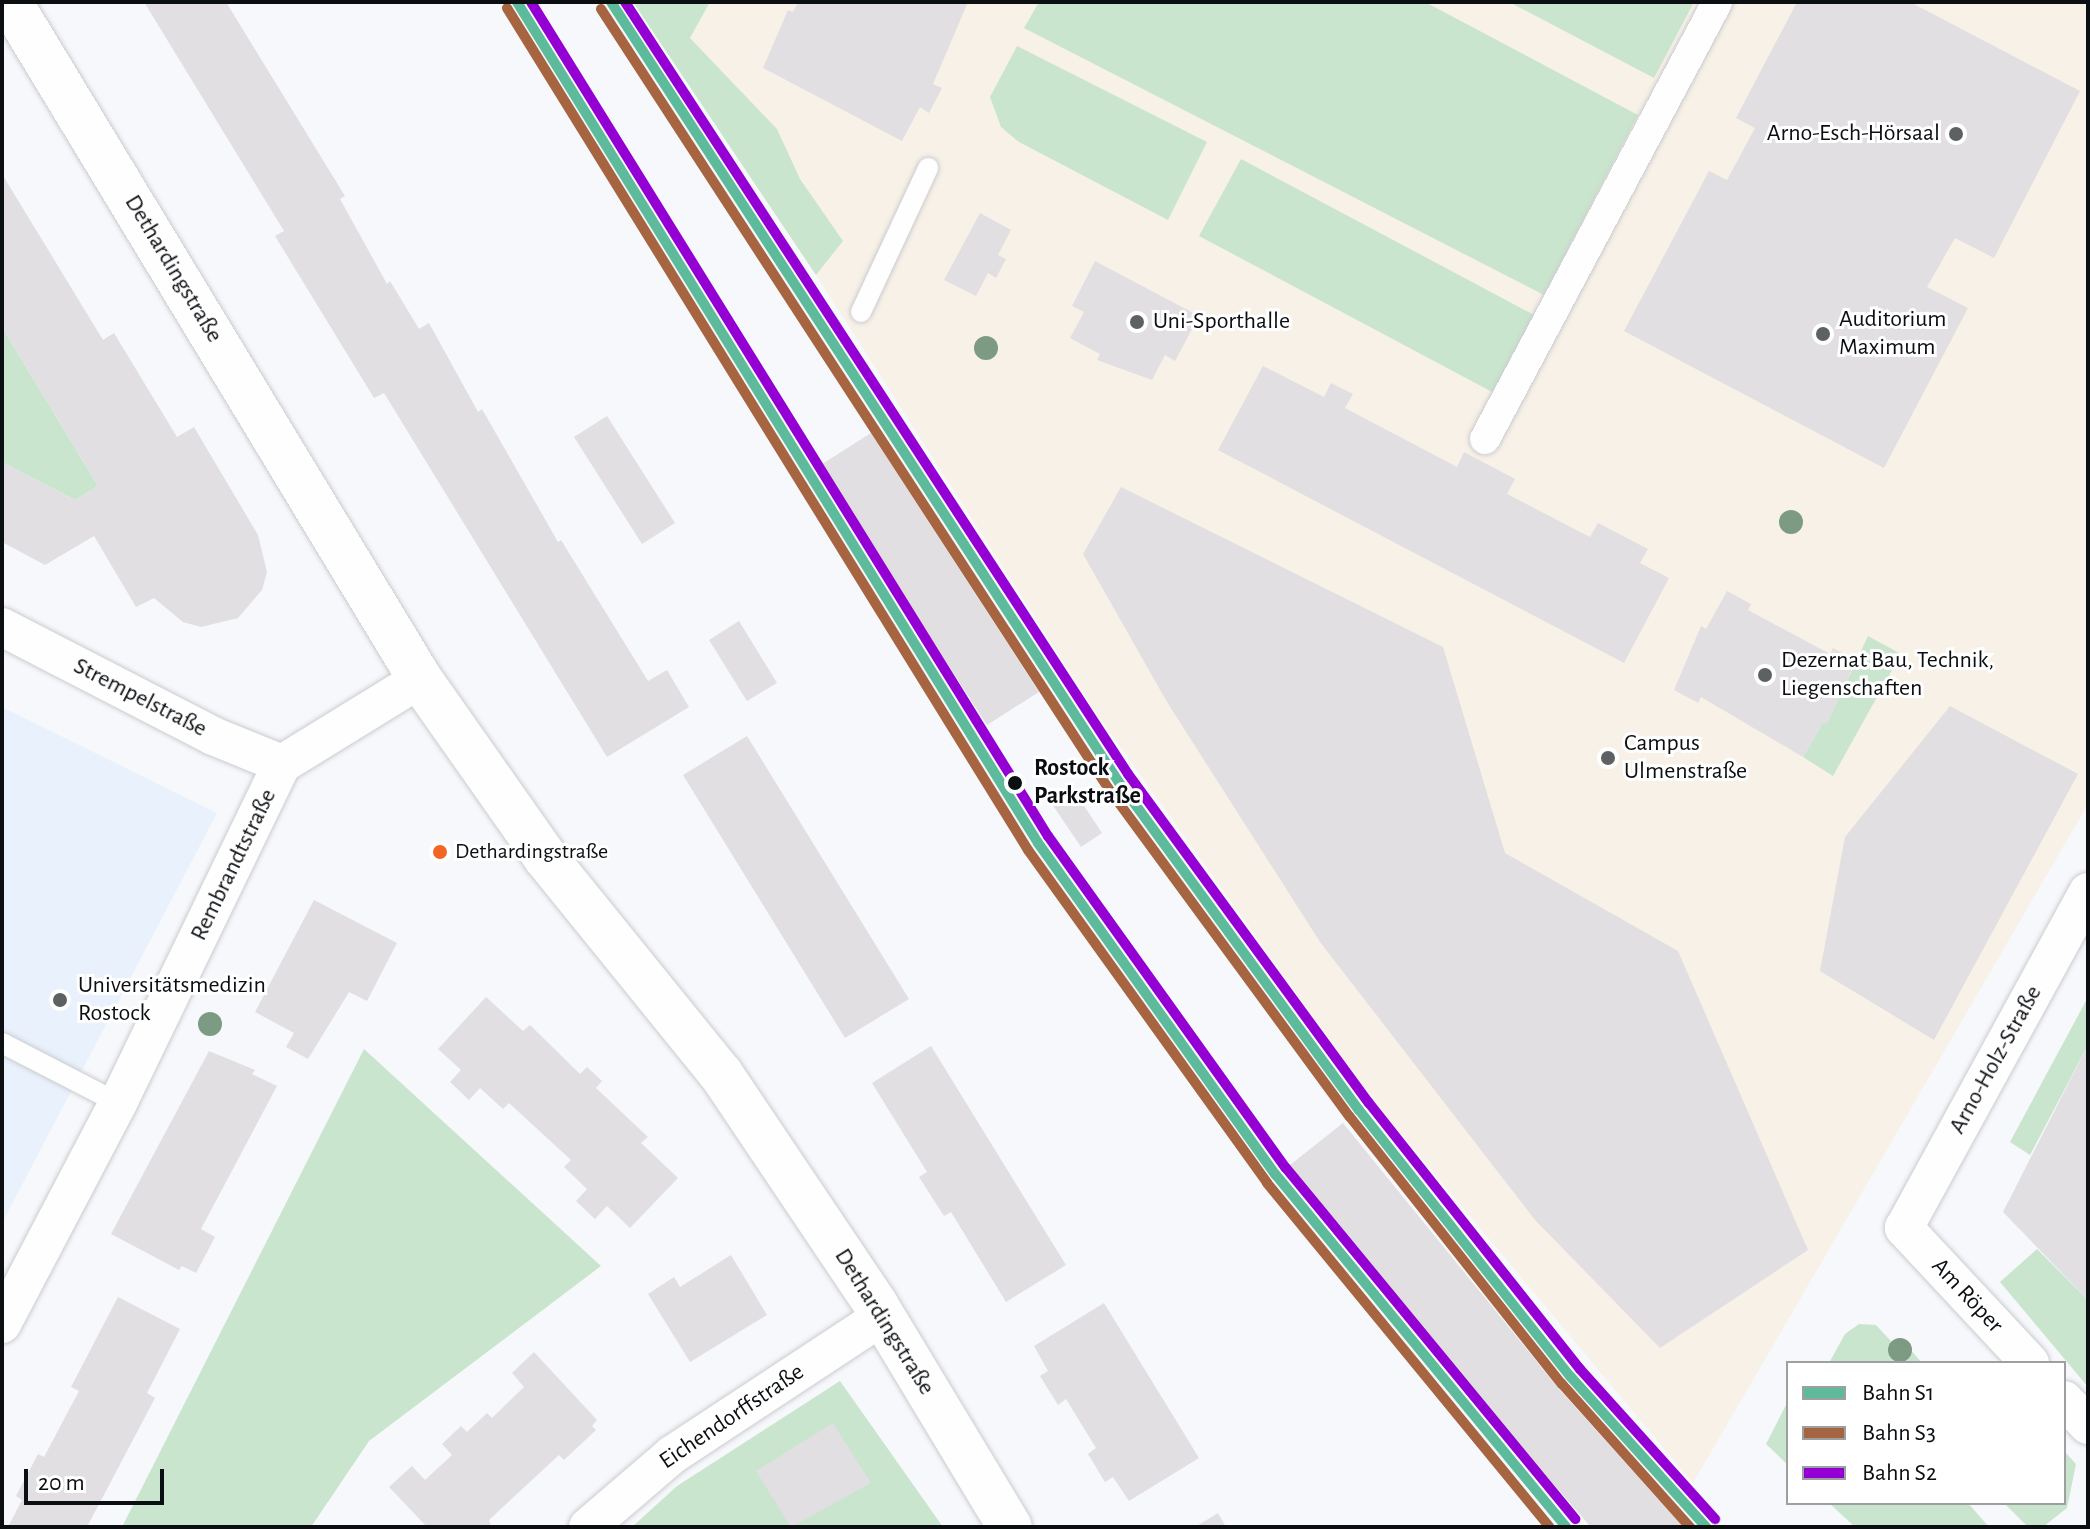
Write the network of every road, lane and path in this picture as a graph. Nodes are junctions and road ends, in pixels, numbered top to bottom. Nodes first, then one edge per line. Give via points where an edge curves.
1 (10, 2) edge
2 (1717, 2) edge
3 (928, 168) dead end
4 (861, 312) dead end
5 (1485, 439) dead end
6 (2, 627) edge
7 (420, 679) junction
8 (282, 764) junction
9 (2088, 892) edge
10 (2, 1043) edge
11 (118, 1103) junction
12 (1904, 1228) joint
13 (883, 1316) junction
14 (2, 1324) edge
15 (2028, 1361) edge
16 (2066, 1402) edge
17 (2088, 1425) edge
18 (588, 1527) edge
19 (1010, 1527) edge

1 - 7 street, Dethardingstraße
2 - 5 street
3 - 4 lane
6 - 8 street, Strempelstraße
7 - 8 street, Rembrandtstraße
7 - 13 street, Dethardingstraße via 545,857 721,1074
8 - 11 street, Rembrandtstraße
9 - 12 street, Arno-Holz-Straße
10 - 11 lane
11 - 14 street, Rembrandtstraße
12 - 15 street, Am Röper
13 - 18 street, Eichendorffstraße via 672,1455
13 - 19 street, Dethardingstraße
16 - 17 street

